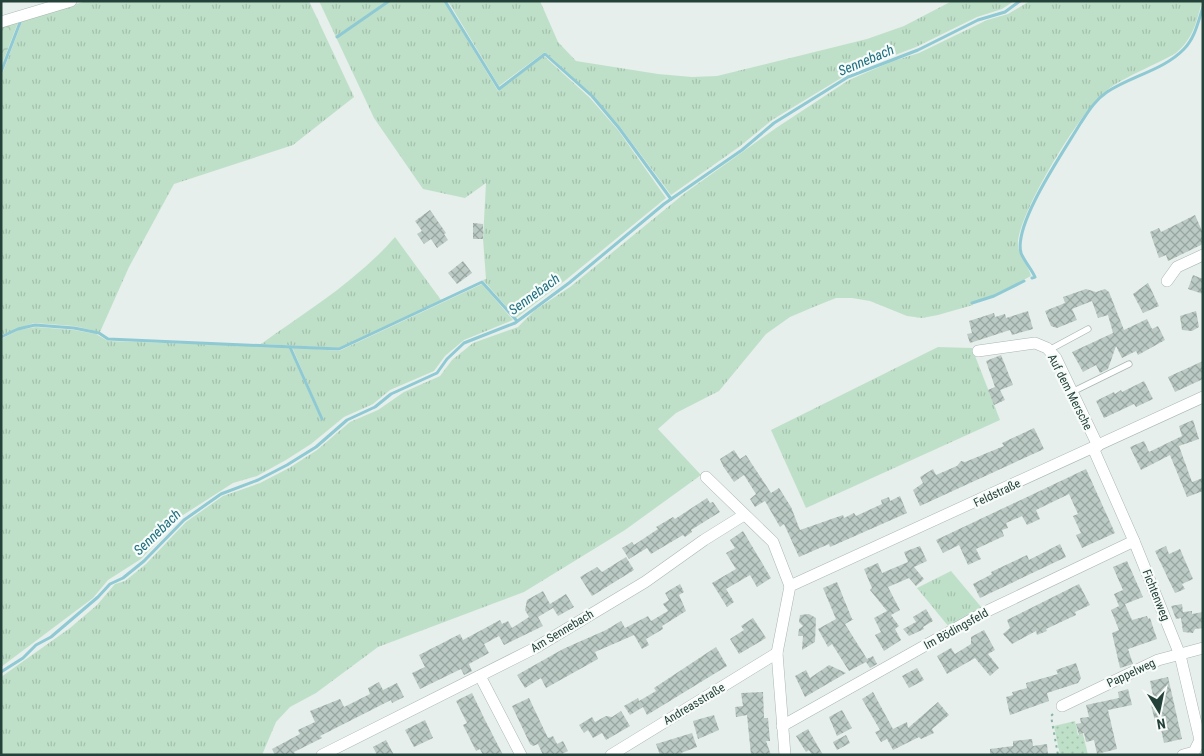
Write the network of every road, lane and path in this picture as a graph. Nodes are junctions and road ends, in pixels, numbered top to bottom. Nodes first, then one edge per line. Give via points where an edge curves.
1 (71, 1) edge
2 (1, 22) edge
3 (1203, 255) edge
4 (1167, 281) dead end
5 (1088, 329) dead end
6 (1049, 350) junction
7 (978, 351) dead end
8 (1129, 364) dead end
9 (1072, 392) junction
10 (1203, 397) edge
11 (1095, 447) junction
12 (706, 478) dead end
13 (744, 515) junction
14 (1134, 542) junction
15 (790, 586) junction
16 (1203, 648) edge
17 (777, 653) junction
18 (1180, 655) junction
19 (480, 676) junction
20 (1062, 706) joint
21 (782, 726) junction
22 (1196, 749) edge
23 (322, 755) edge
24 (521, 755) edge
25 (611, 755) edge
26 (785, 755) edge
27 (1058, 755) edge

1 - 2 street
3 - 4 street via 1177,267
5 - 6 lane
6 - 7 street, Auf dem Mersche via 1035,343
6 - 9 street, Auf dem Mersche
8 - 9 lane
9 - 11 street, Auf dem Mersche
10 - 11 street, Feldstraße
11 - 14 street, Fichtenweg
11 - 15 street, Feldstraße
12 - 13 street
13 - 15 street via 773,542
13 - 19 street, Am Sennebach via 645,582 535,648
14 - 18 street, Fichtenweg
14 - 21 street, Im Bödingsfeld via 983,613
15 - 17 street
16 - 18 street, Pappelweg
17 - 21 street
17 - 25 street, Andreasstraße
18 - 20 street, Pappelweg via 1158,660
18 - 22 street, Fichtenweg
19 - 23 street, Am Sennebach
19 - 24 street
20 - 27 path via 1051,716
21 - 26 street

